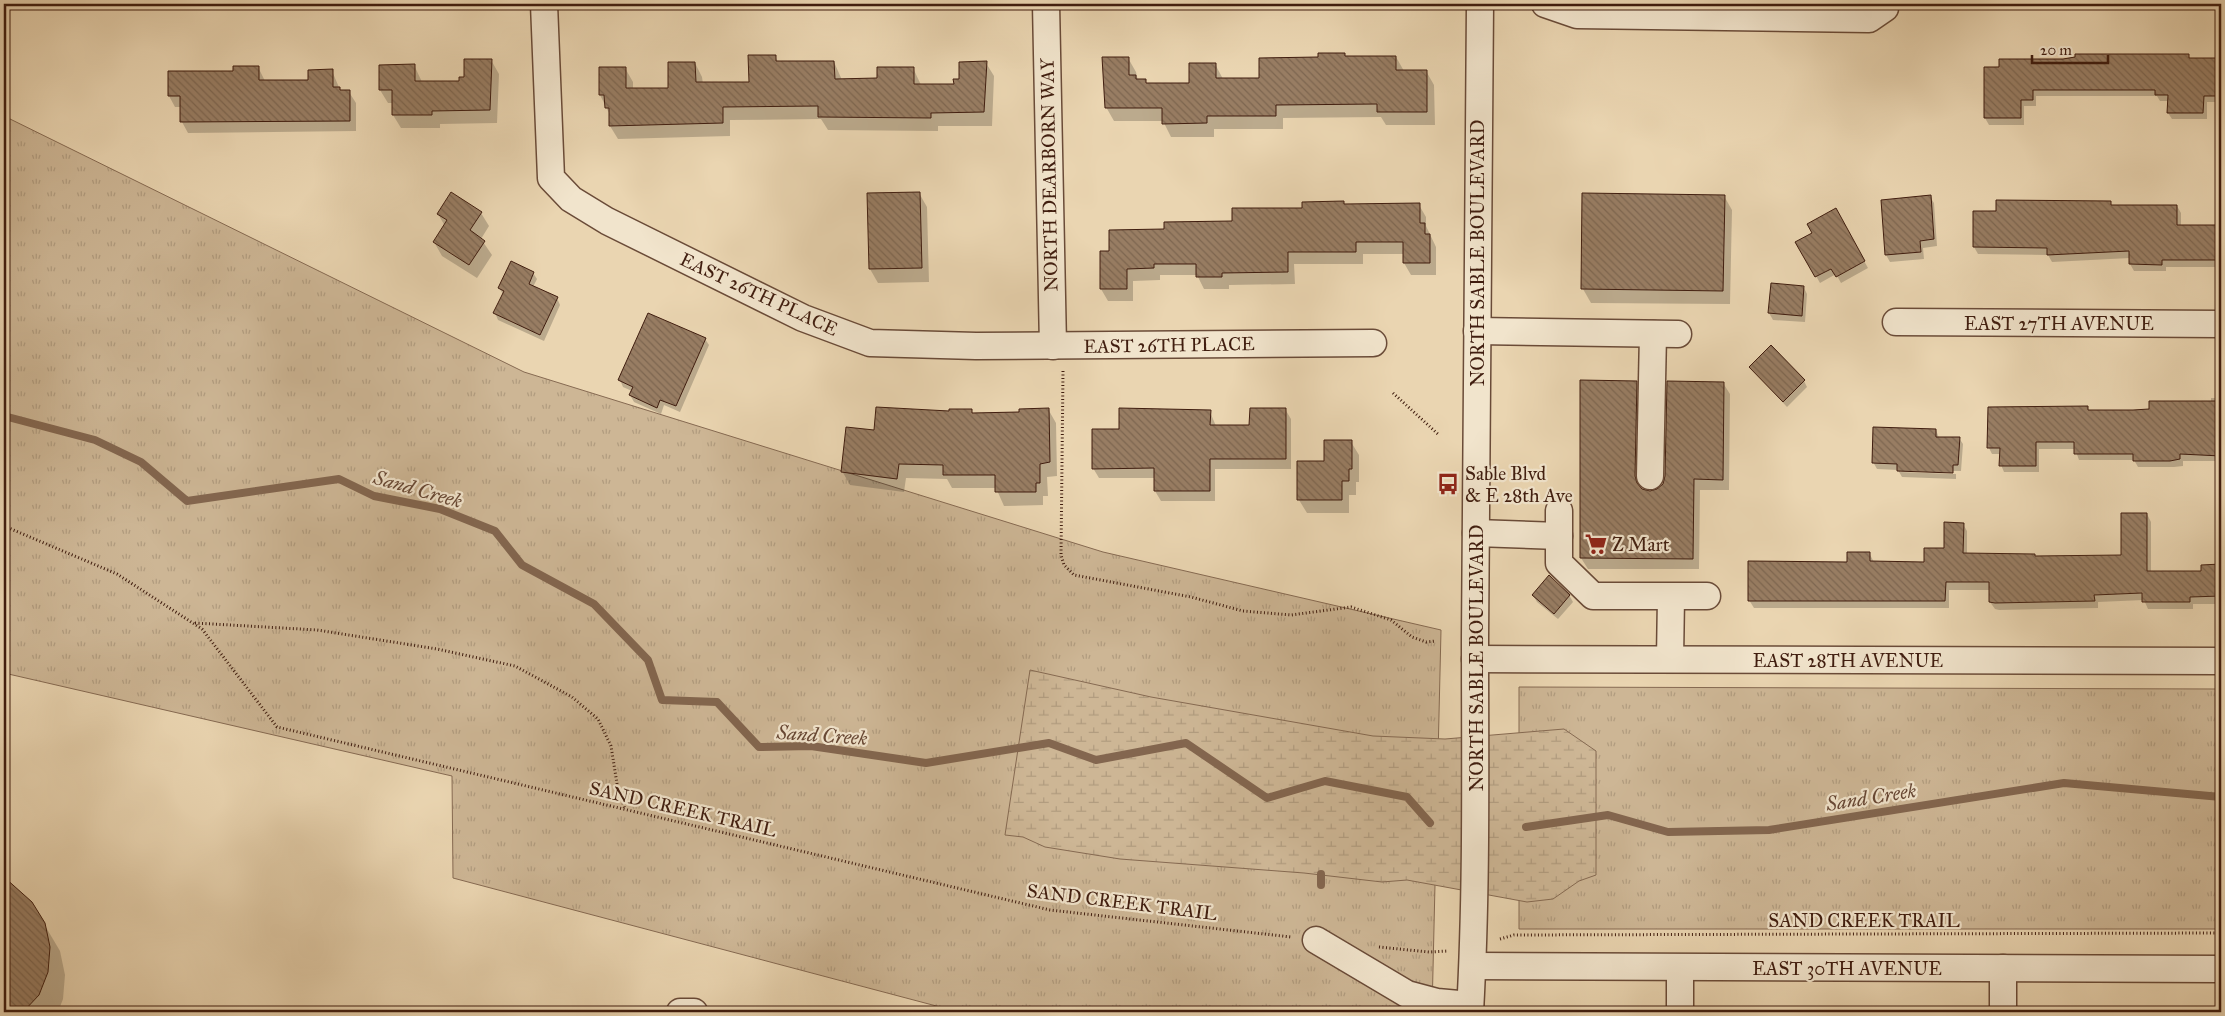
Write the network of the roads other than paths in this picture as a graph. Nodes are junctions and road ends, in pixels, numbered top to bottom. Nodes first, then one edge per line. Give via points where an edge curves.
1 (544, 4) edge
2 (1046, 4) edge
3 (1480, 4) edge
4 (1545, 4) edge
5 (1885, 4) edge
6 (1896, 322) dead end
7 (2221, 324) edge
8 (1477, 331) junction
9 (1653, 334) junction
10 (1678, 334) dead end
11 (1373, 343) dead end
12 (1053, 346) junction
13 (1650, 476) dead end
14 (1476, 533) junction
15 (1707, 596) dead end
16 (1671, 597) junction
17 (1475, 659) junction
18 (1670, 660) junction
19 (2221, 661) edge
20 (1316, 940) road end
21 (1473, 966) junction
22 (1680, 968) junction
23 (2003, 968) junction
24 (2221, 969) edge
25 (1470, 1008) edge
26 (680, 1012) edge
27 (694, 1012) edge
28 (1680, 1012) edge
29 (2003, 1012) edge

1 - 12 street, EAST 26TH PLACE via 551,178 571,199 608,221 803,318 870,343
2 - 12 street, NORTH DEARBORN WAY
3 - 8 street, NORTH SABLE BOULEVARD
4 - 5 street via 1577,15 1859,18 1869,18 1885,8
6 - 7 street, EAST 27TH AVENUE
8 - 9 street
8 - 14 street, NORTH SABLE BOULEVARD
9 - 10 street
9 - 13 street
11 - 12 street, EAST 26TH PLACE
14 - 16 street via 1559,523 1559,563 1593,596
14 - 17 street, NORTH SABLE BOULEVARD
15 - 16 street
16 - 18 street
17 - 18 street, EAST 28TH AVENUE
17 - 21 street, NORTH SABLE BOULEVARD via 1476,896
18 - 19 street, EAST 28TH AVENUE
20 - 25 street via 1407,994
21 - 22 street, EAST 30TH AVENUE
21 - 25 street, NORTH SABLE BOULEVARD
22 - 23 street, EAST 30TH AVENUE
22 - 28 street
23 - 24 street, EAST 30TH AVENUE
23 - 29 street
26 - 27 street

